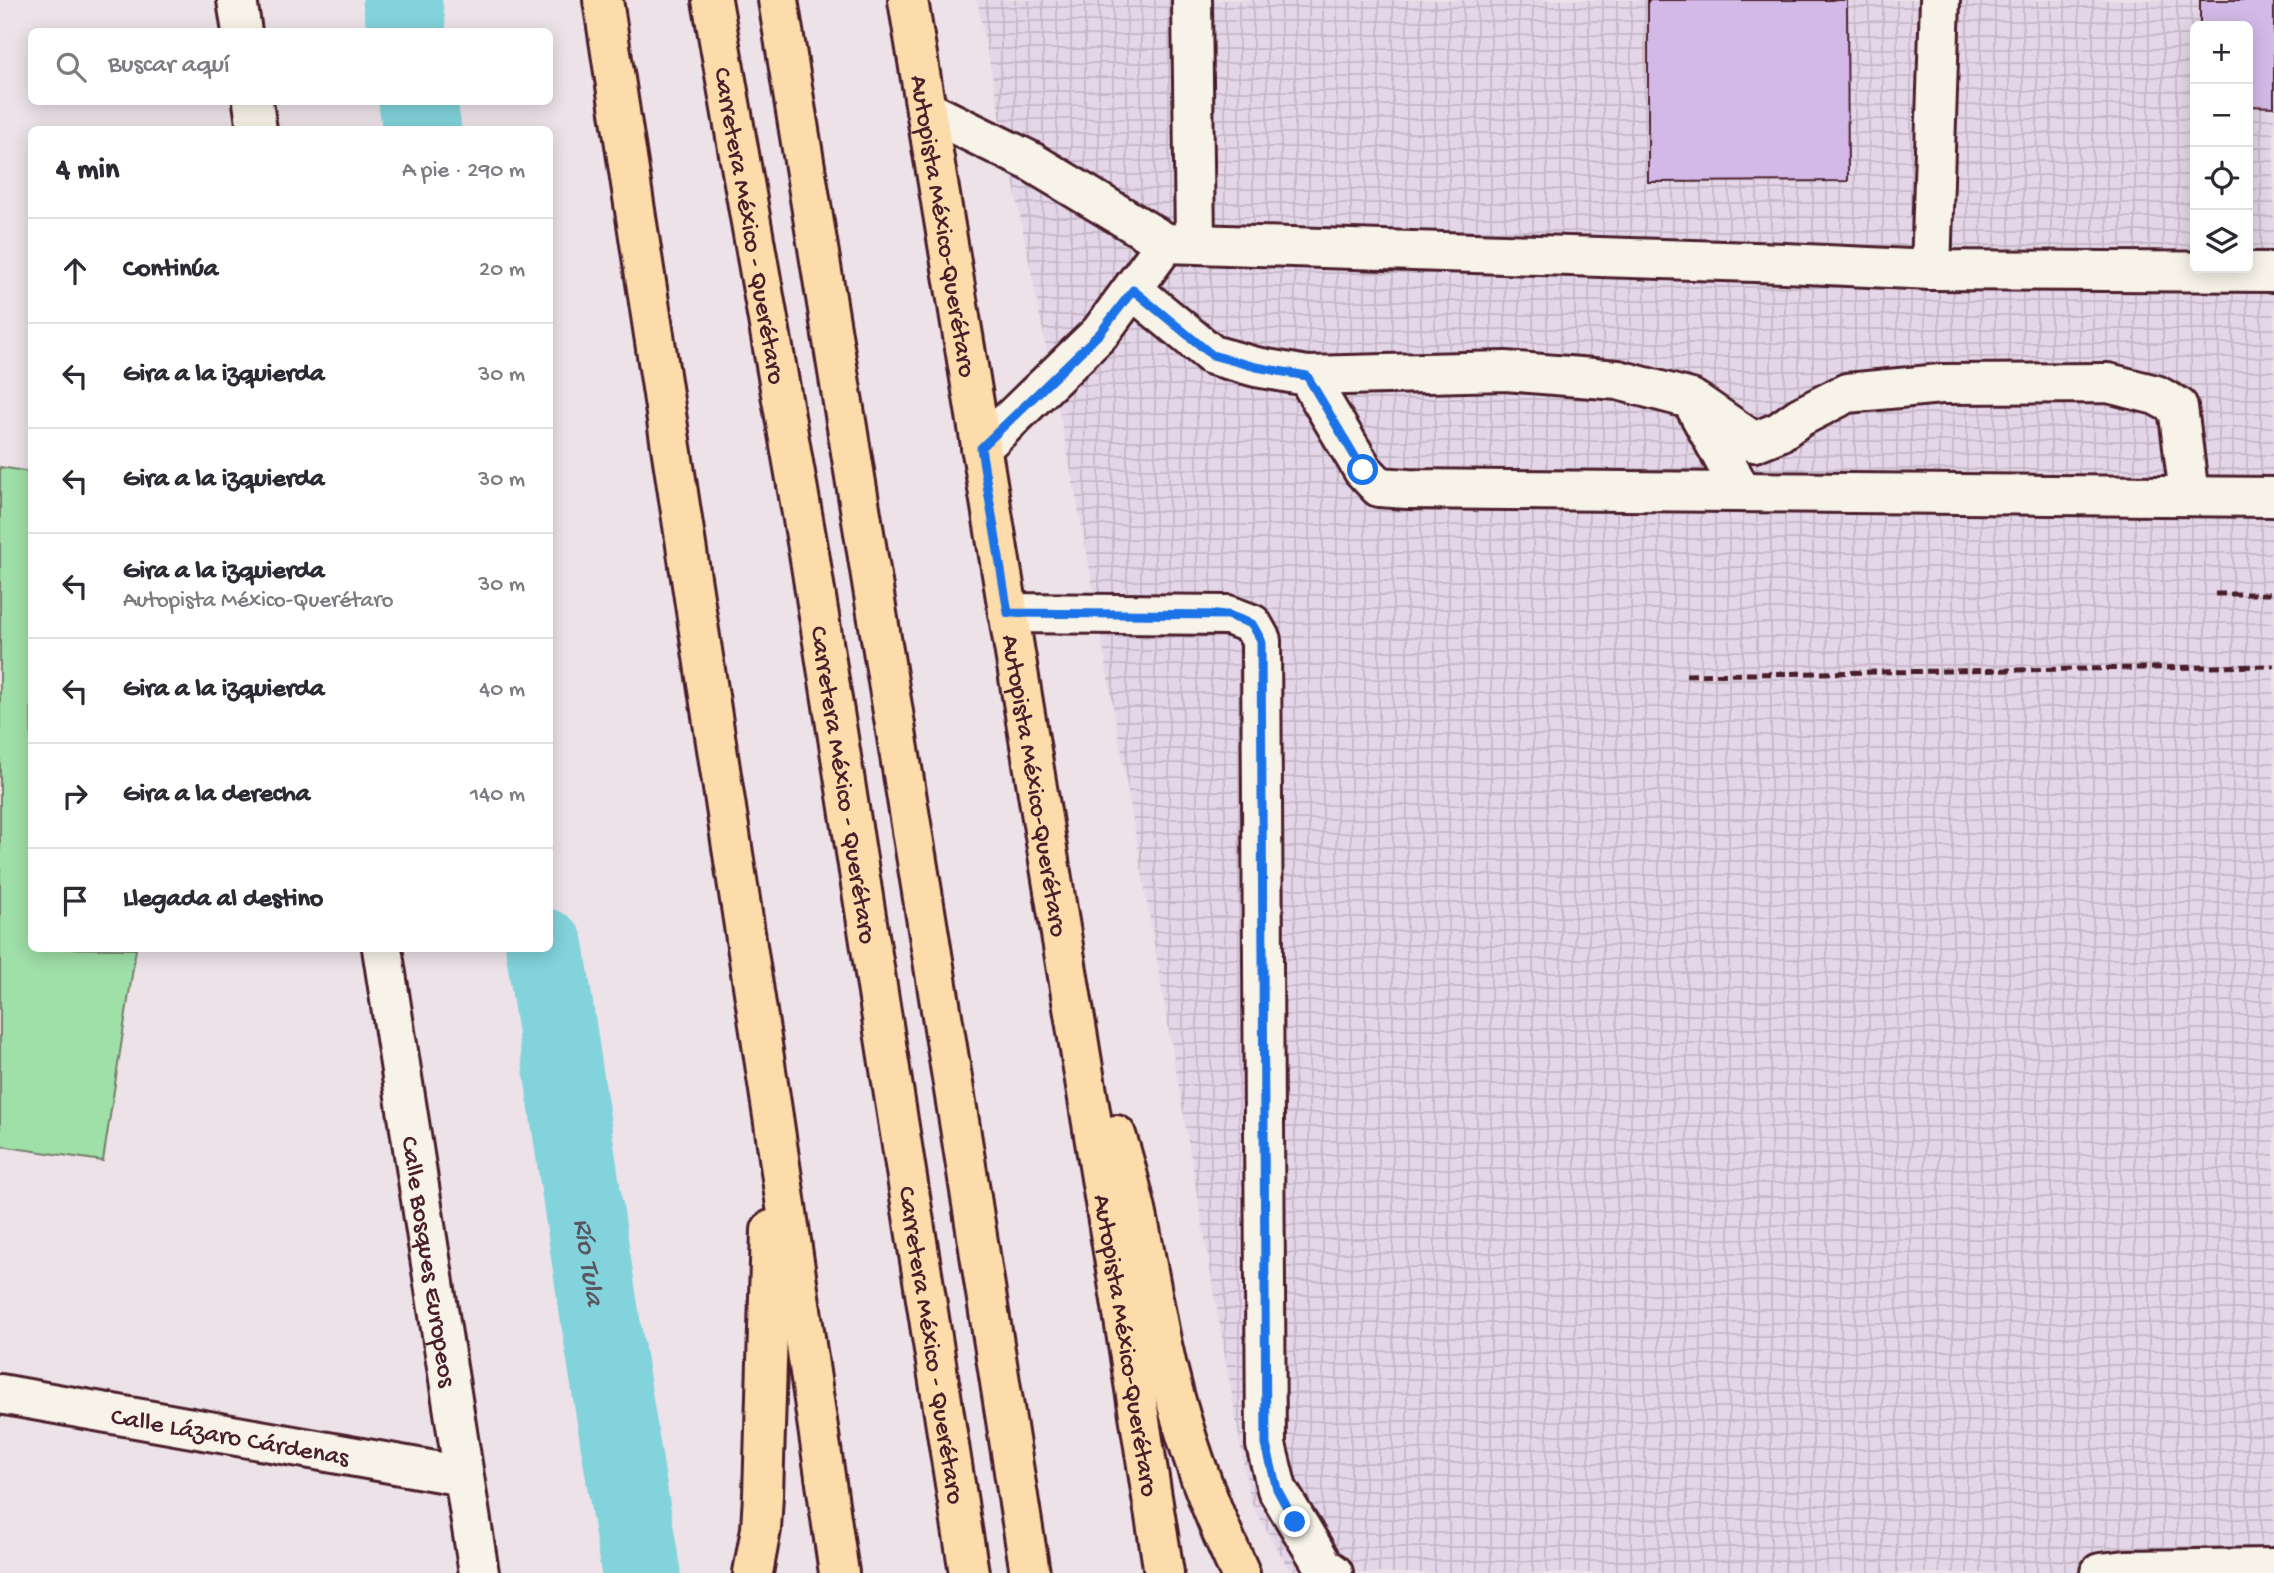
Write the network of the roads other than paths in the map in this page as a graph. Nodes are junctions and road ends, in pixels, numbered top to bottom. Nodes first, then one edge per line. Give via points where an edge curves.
1 (237, 0) edge
2 (603, 0) edge
3 (712, 0) edge
4 (778, 0) edge
5 (908, 0) edge
6 (1192, 0) edge
7 (1940, 0) edge
8 (241, 28) edge
9 (253, 105) edge
10 (926, 110) junction
11 (256, 126) edge
12 (1181, 243) junction
13 (1931, 270) junction
14 (2274, 272) edge
15 (1133, 290) junction
16 (1307, 376) junction
17 (1691, 399) junction
18 (981, 448) junction
19 (1741, 491) junction
20 (2189, 495) junction
21 (2274, 497) edge
22 (1008, 613) junction
23 (383, 952) edge
24 (1077, 1029) junction
25 (774, 1123) junction
26 (0, 1394) edge
27 (463, 1476) junction
28 (2274, 1567) edge
29 (479, 1573) edge
30 (752, 1573) edge
31 (839, 1573) edge
32 (969, 1573) edge
33 (1030, 1573) edge
34 (1164, 1573) edge
35 (1240, 1573) edge
36 (1333, 1573) edge
37 (2099, 1573) edge

1 - 8 street
2 - 25 main road
3 - 32 main road, Carretera México - Querétaro via 810,559
4 - 33 main road
5 - 10 main road, Autopista México-Querétaro
6 - 12 street
7 - 13 street
9 - 11 street
10 - 12 street
10 - 18 main road, Autopista México-Querétaro
12 - 13 street
12 - 15 street
13 - 14 street
15 - 16 street via 1212,355
15 - 18 street via 1100,333
16 - 17 street via 1505,371 1618,380
16 - 19 street via 1363,470 1379,487
17 - 19 street
17 - 20 street via 1754,442 1847,393 1941,384 2108,383 2156,395 2178,407
18 - 22 main road, Autopista México-Querétaro
19 - 20 street
20 - 21 street
22 - 24 main road, Autopista México-Querétaro
22 - 36 street via 1228,615 1252,624 1261,640 1266,1445 1277,1489 1324,1567
23 - 27 street, Calle Bosques Europeos
24 - 34 main road, Autopista México-Querétaro
24 - 35 main road via 1134,1201 1175,1399 1214,1519
25 - 30 main road via 763,1494
25 - 31 main road
26 - 27 street, Calle Lázaro Cárdenas
27 - 29 street, Calle Bosques Europeos
28 - 37 street

